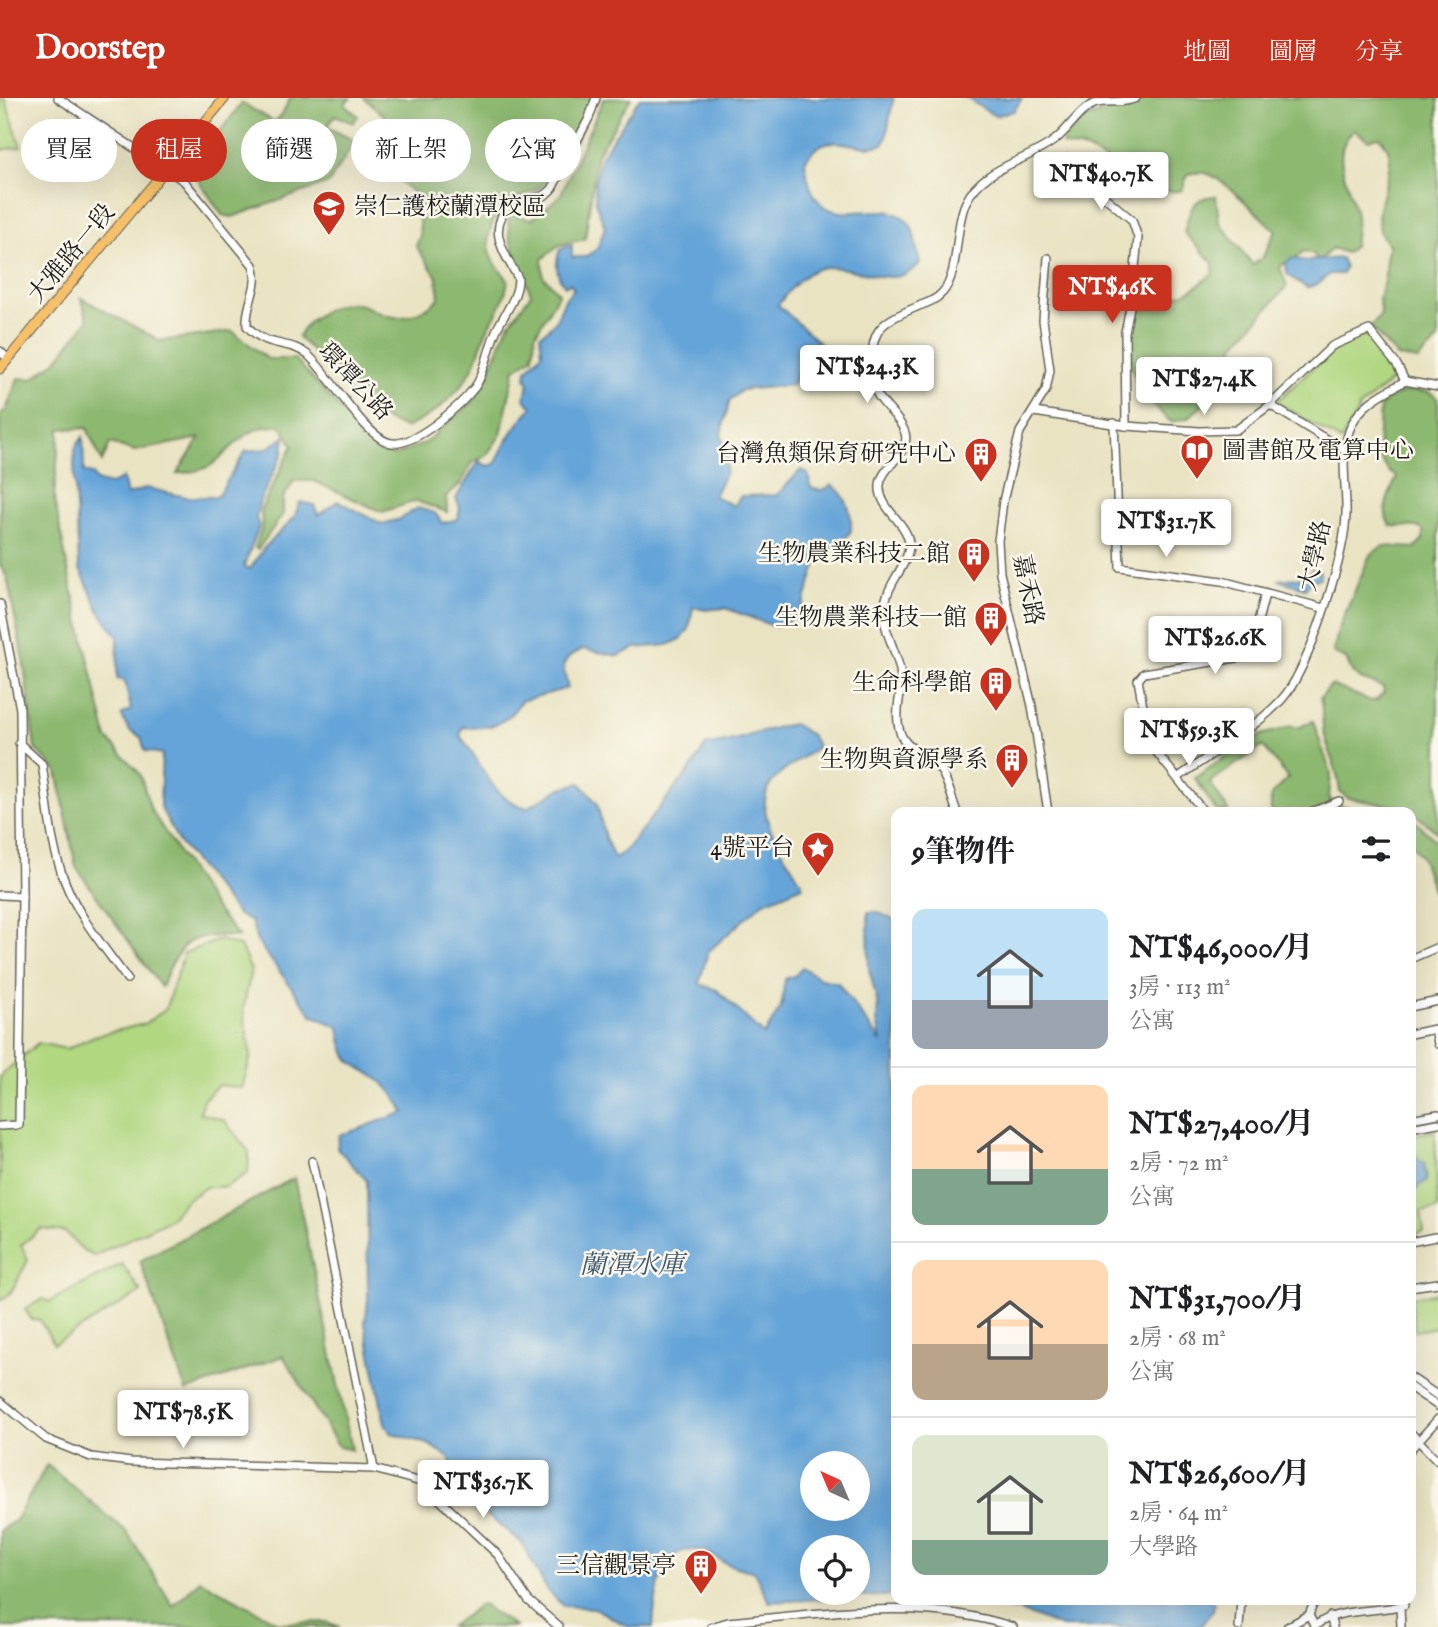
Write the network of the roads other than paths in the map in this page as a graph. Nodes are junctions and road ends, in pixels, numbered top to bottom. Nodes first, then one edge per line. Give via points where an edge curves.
1 (58, 98) edge
2 (225, 98) edge
3 (596, 98) edge
4 (1136, 98) edge
5 (208, 119) edge
6 (131, 146) edge
7 (1069, 158) dead end
8 (157, 182) edge
9 (185, 182) edge
10 (1048, 258) dead end
11 (0, 351) edge
12 (8, 359) junction
13 (0, 369) edge
14 (1405, 380) junction
15 (1438, 387) edge
16 (1270, 405) junction
17 (1034, 412) junction
18 (1114, 423) junction
19 (1126, 426) junction
20 (1343, 450) junction
21 (1265, 594) junction
22 (0, 604) edge
23 (1323, 608) junction
24 (19, 743) junction
25 (1179, 777) junction
26 (1339, 801) dead end
27 (955, 807) edge
28 (1047, 807) edge
29 (1200, 807) edge
30 (1324, 807) edge
31 (0, 895) edge
32 (22, 897) junction
33 (1438, 947) edge
34 (1416, 954) edge
35 (127, 979) dead end
36 (1438, 1002) edge
37 (1416, 1006) edge
38 (1416, 1033) edge
39 (1438, 1044) edge
40 (1438, 1114) edge
41 (1416, 1118) edge
42 (1438, 1123) edge
43 (0, 1126) edge
44 (1416, 1127) edge
45 (312, 1161) dead end
46 (1435, 1237) dead end
47 (1416, 1241) edge
48 (1438, 1283) edge
49 (1416, 1286) edge
50 (1416, 1381) edge
51 (1416, 1391) edge
52 (1438, 1396) edge
53 (0, 1401) edge
54 (1438, 1406) edge
55 (1438, 1419) edge
56 (1416, 1438) edge
57 (1419, 1441) junction
58 (1416, 1444) edge
59 (1438, 1461) edge
60 (374, 1469) junction
61 (1240, 1605) edge
62 (1313, 1605) edge
63 (1309, 1615) junction
64 (1330, 1616) junction
65 (1315, 1626) edge
66 (559, 1627) edge
67 (711, 1627) edge
68 (1013, 1627) edge
69 (1238, 1627) edge
70 (1287, 1627) edge
71 (1333, 1627) edge
72 (1401, 1627) edge

1 - 6 street
2 - 5 main road, 大雅路一段
3 - 9 street, 環潭公路 via 552,189 544,196 512,202 502,216 497,239 518,285 474,387 430,429 400,443 375,434 307,354 264,342 247,326 257,275 253,265
4 - 27 street via 1095,104 1045,148 997,170 975,188 961,216 949,283 942,294 890,318 874,339 874,389 906,437 879,488 882,500 909,538 908,554 884,609 900,670 899,730 913,750 935,764
7 - 19 street via 1087,183 1132,220 1138,238 1125,332
8 - 12 main road, 大雅路一段
10 - 17 street, 嘉禾路 via 1043,320 1050,370
11 - 12 street
12 - 13 main road, 大雅路一段
14 - 15 street
14 - 16 street via 1369,330 1332,346
14 - 20 street via 1362,410
16 - 19 street via 1236,430
16 - 20 street
17 - 18 street
17 - 28 street, 嘉禾路 via 1020,432 998,541 1000,573 1032,706
18 - 19 street
18 - 21 street via 1120,567 1222,581
20 - 23 street, 大學路 via 1346,514 1342,553
21 - 23 street
21 - 25 street via 1249,656 1144,673 1138,680 1150,744
22 - 24 street via 20,709
23 - 25 street, 大學路 via 1291,688 1270,711
24 - 32 street
24 - 35 street via 43,764 50,831 65,882 80,914
25 - 29 street
26 - 30 street
31 - 32 street
32 - 43 street via 19,1125
33 - 34 street
36 - 37 street
38 - 39 street via 1435,1029
40 - 41 street
42 - 44 street
45 - 60 street
46 - 47 street
48 - 49 street
50 - 52 street
51 - 54 street
53 - 60 street via 46,1439 91,1457
55 - 57 street
56 - 57 street
57 - 58 street
57 - 59 street
60 - 66 street via 421,1482 436,1493 498,1555 528,1600
61 - 69 street
62 - 63 street
63 - 65 street
63 - 70 street
64 - 65 street
64 - 71 street
64 - 72 street via 1401,1605
67 - 68 street via 897,1608 934,1609

